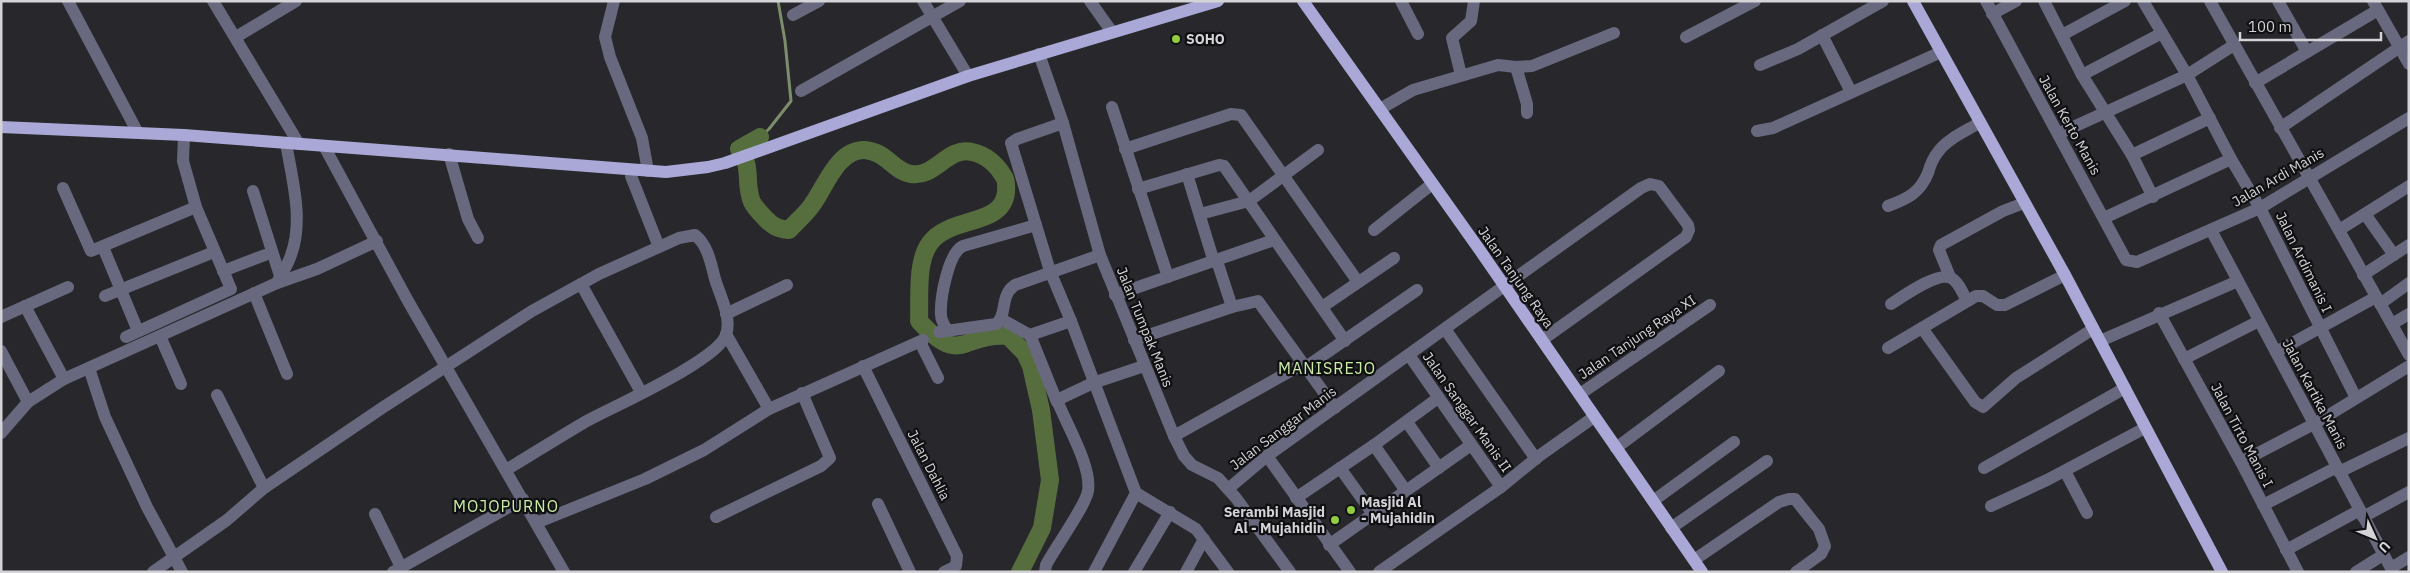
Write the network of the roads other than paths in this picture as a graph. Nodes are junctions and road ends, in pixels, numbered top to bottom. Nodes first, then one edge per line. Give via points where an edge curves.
1 (68, 1) edge
2 (213, 1) edge
3 (296, 1) edge
4 (614, 1) edge
5 (819, 1) edge
6 (923, 1) edge
7 (960, 1) edge
8 (1090, 1) edge
9 (1218, 1) edge
10 (1303, 1) edge
11 (1401, 1) edge
12 (1474, 1) edge
13 (1755, 1) edge
14 (1883, 1) edge
15 (1913, 1) edge
16 (1986, 1) edge
17 (2016, 1) edge
18 (2044, 1) edge
19 (2125, 1) edge
20 (2143, 1) edge
21 (2210, 1) edge
22 (2278, 1) edge
23 (2375, 6) edge
24 (1992, 14) junction
25 (794, 15) dead end
26 (933, 16) junction
27 (1112, 32) junction
28 (1614, 33) dead end
29 (2162, 33) junction
30 (1418, 34) dead end
31 (1822, 35) junction
32 (2062, 35) junction
33 (236, 37) junction
34 (1686, 37) dead end
35 (2234, 44) junction
36 (2404, 44) edge
37 (1941, 52) junction
38 (2307, 52) junction
39 (1039, 54) junction
40 (2409, 64) edge
41 (1760, 65) dead end
42 (1516, 67) junction
43 (1461, 75) junction
44 (2082, 75) junction
45 (2187, 75) junction
46 (968, 76) junction
47 (2255, 83) junction
48 (801, 91) dead end
49 (1851, 92) junction
50 (1112, 107) dead end
51 (1380, 109) junction
52 (2105, 112) junction
53 (1527, 114) dead end
54 (2210, 118) junction
55 (2409, 118) edge
56 (1064, 123) junction
57 (1979, 123) junction
58 (1, 127) edge
59 (2280, 128) junction
60 (1757, 132) dead end
61 (138, 133) junction
62 (2058, 134) junction
63 (184, 135) junction
64 (286, 143) junction
65 (299, 144) junction
66 (324, 146) junction
67 (1126, 150) junction
68 (1318, 150) dead end
69 (449, 154) junction
70 (2132, 155) junction
71 (2231, 159) junction
72 (648, 171) junction
73 (1188, 174) junction
74 (631, 176) dead end
75 (1283, 176) junction
76 (2310, 178) junction
77 (1432, 184) junction
78 (2409, 186) edge
79 (63, 188) dead end
80 (1138, 189) junction
81 (252, 191) dead end
82 (2153, 197) junction
83 (1249, 201) junction
84 (2024, 203) junction
85 (1888, 206) dead end
86 (196, 207) junction
87 (2260, 208) junction
88 (1200, 214) junction
89 (2365, 214) junction
90 (2104, 218) junction
91 (1036, 225) junction
92 (1374, 230) dead end
93 (2211, 230) junction
94 (2339, 230) junction
95 (478, 238) dead end
96 (1274, 240) junction
97 (377, 242) junction
98 (2409, 245) edge
99 (103, 247) junction
100 (659, 247) junction
101 (214, 252) junction
102 (265, 254) dead end
103 (1100, 255) junction
104 (2394, 255) junction
105 (1394, 258) dead end
106 (1216, 262) junction
107 (2129, 262) joint
108 (223, 271) junction
109 (1050, 271) junction
110 (2065, 275) junction
111 (2363, 275) junction
112 (1168, 277) junction
113 (1950, 277) junction
114 (278, 279) junction
115 (2238, 281) junction
116 (1358, 282) junction
117 (2409, 283) edge
118 (581, 284) junction
119 (787, 285) dead end
120 (68, 287) dead end
121 (1504, 287) junction
122 (119, 289) junction
123 (1417, 290) dead end
124 (254, 293) junction
125 (1116, 294) junction
126 (105, 296) dead end
127 (2378, 300) junction
128 (1967, 301) junction
129 (1891, 304) dead end
130 (1710, 305) dead end
131 (26, 306) junction
132 (1232, 307) junction
133 (1322, 307) junction
134 (2159, 313) junction
135 (726, 314) junction
136 (2409, 314) edge
137 (1, 317) edge
138 (1001, 319) junction
139 (1071, 321) junction
140 (2259, 321) junction
141 (2392, 324) junction
142 (1922, 328) junction
143 (1445, 329) junction
144 (2093, 329) junction
145 (2320, 330) junction
146 (726, 334) junction
147 (1030, 335) junction
148 (160, 336) junction
149 (1134, 340) junction
150 (1344, 340) junction
151 (1542, 340) junction
152 (2100, 341) junction
153 (1888, 348) dead end
154 (1, 351) edge
155 (2276, 352) junction
156 (1408, 355) junction
157 (2409, 355) edge
158 (2184, 359) junction
159 (863, 366) junction
160 (1144, 366) junction
161 (1304, 366) junction
162 (2409, 366) edge
163 (447, 367) junction
164 (89, 368) junction
165 (1719, 371) dead end
166 (288, 374) dead end
167 (938, 378) dead end
168 (64, 379) junction
169 (1093, 383) junction
170 (182, 384) dead end
171 (2125, 388) junction
172 (641, 392) junction
173 (802, 393) junction
174 (1580, 394) junction
175 (217, 395) dead end
176 (1438, 398) junction
177 (2356, 398) junction
178 (28, 402) junction
179 (1057, 402) junction
180 (1335, 408) junction
181 (769, 409) junction
182 (1594, 417) junction
183 (1407, 422) junction
184 (2314, 424) junction
185 (2146, 428) junction
186 (1, 433) edge
187 (1174, 436) junction
188 (2409, 438) edge
189 (1734, 442) dead end
190 (1374, 445) junction
191 (1471, 445) junction
192 (1616, 448) junction
193 (1267, 456) junction
194 (1536, 459) junction
195 (1767, 461) dead end
196 (2241, 462) junction
197 (1340, 468) junction
198 (1439, 468) junction
199 (1984, 468) dead end
200 (2338, 469) junction
201 (506, 470) junction
202 (2065, 470) junction
203 (1500, 487) junction
204 (264, 488) junction
205 (1228, 489) junction
206 (1406, 491) junction
207 (2409, 492) edge
208 (1136, 493) junction
209 (1296, 498) junction
210 (523, 499) junction
211 (1653, 501) junction
212 (878, 504) dead end
213 (2263, 505) junction
214 (1990, 506) dead end
215 (1170, 512) junction
216 (2087, 513) dead end
217 (375, 514) dead end
218 (1373, 514) junction
219 (2362, 514) junction
220 (716, 517) dead end
221 (536, 523) junction
222 (1671, 528) junction
223 (1204, 540) junction
224 (1329, 545) junction
225 (2286, 550) junction
226 (2383, 555) junction
227 (2409, 557) edge
228 (174, 558) junction
229 (1694, 560) junction
230 (397, 570) edge
231 (2392, 570) edge
232 (948, 571) edge
233 (1288, 571) edge
234 (153, 572) edge
235 (182, 572) edge
236 (564, 572) edge
237 (910, 572) edge
238 (1046, 572) edge
239 (1094, 572) edge
240 (1134, 572) edge
241 (1186, 572) edge
242 (1228, 572) edge
243 (1350, 572) edge
244 (1379, 572) edge
245 (1702, 572) edge
246 (1796, 572) edge
247 (2222, 572) edge
248 (2298, 572) edge
249 (2356, 572) edge

1 - 61 street
2 - 33 street
3 - 33 street
4 - 72 street via 605,36 642,138
5 - 25 street
6 - 26 street
7 - 26 street
8 - 27 street
9 - 27 main road
10 - 51 main road, Jalan Tanjung Raya
11 - 30 street
12 - 43 street via 1471,21 1452,38
13 - 34 street
14 - 31 street
15 - 37 main road
16 - 24 street, Jalan Kerto Manis
17 - 24 street
18 - 32 street
19 - 32 street
20 - 29 street, Jalan Ardimanis I
21 - 35 street
22 - 38 street
23 - 36 street
23 - 38 street
24 - 62 street, Jalan Kerto Manis
26 - 46 street
26 - 48 street
27 - 39 main road
28 - 42 street via 1532,66
29 - 44 street
29 - 45 street, Jalan Ardimanis I
31 - 41 street
31 - 49 street
32 - 44 street
33 - 65 street
35 - 45 street
35 - 47 street
36 - 40 street
36 - 59 street
37 - 49 street
37 - 57 main road
38 - 47 street
39 - 46 main road
39 - 56 street, Jalan Tumpak Manis
42 - 43 street via 1498,65
42 - 53 street
43 - 51 street via 1414,90
44 - 52 street
45 - 52 street
45 - 54 street, Jalan Ardimanis I
46 - 72 main road via 725,163 691,170
47 - 59 street
49 - 60 street via 1773,128
50 - 67 street
51 - 77 main road, Jalan Tanjung Raya
52 - 62 street
52 - 70 street
54 - 70 street
54 - 71 street, Jalan Ardimanis I
55 - 76 street, Jalan Ardi Manis
56 - 91 street via 1011,142
56 - 103 street, Jalan Tumpak Manis
57 - 84 main road
57 - 85 street via 1936,153 1924,181 1909,199
58 - 61 main road
59 - 76 street
61 - 63 main road
62 - 90 street, Jalan Kerto Manis
63 - 64 main road
63 - 86 street via 183,161
64 - 65 main road
64 - 114 street via 296,229 291,255
65 - 66 main road
66 - 69 main road
66 - 97 street
67 - 75 street via 1231,114 1241,115
67 - 80 street
68 - 75 street
69 - 72 main road
69 - 95 street via 468,218
70 - 82 street
71 - 82 street
71 - 87 street, Jalan Ardimanis I
73 - 80 street
73 - 83 street via 1224,166
73 - 88 street
74 - 100 street
75 - 83 street
75 - 116 street
76 - 87 street, Jalan Ardi Manis
76 - 94 street
77 - 92 street
77 - 121 main road, Jalan Tanjung Raya
78 - 89 street
79 - 99 street via 91,251
80 - 112 street
81 - 114 street
82 - 90 street
83 - 88 street
83 - 96 street
84 - 110 main road
84 - 113 street via 2003,210 1941,245 1939,250
86 - 99 street
86 - 101 street
87 - 93 street, Jalan Ardi Manis
87 - 145 street, Jalan Ardimanis I
88 - 106 street
89 - 94 street
89 - 104 street
90 - 107 street, Jalan Kerto Manis
91 - 109 street
91 - 138 street via 963,246 955,252 948,270 941,311 943,331 984,327
93 - 107 street, Jalan Ardi Manis via 2137,262
93 - 115 street, Jalan Kartika Manis
94 - 111 street
96 - 106 street
96 - 133 street
97 - 114 street via 317,269
97 - 163 street
98 - 104 street
99 - 122 street
100 - 118 street
100 - 135 street via 688,235 700,238
101 - 108 street
101 - 122 street
102 - 108 street
103 - 109 street
103 - 125 street, Jalan Tumpak Manis
104 - 111 street
105 - 116 street
106 - 112 street
106 - 132 street
108 - 122 street via 231,288 132,334
109 - 138 street via 1010,288 1003,303
109 - 139 street
110 - 128 street via 2005,304 1997,305 1981,295
110 - 144 main road
111 - 127 street
112 - 125 street
113 - 128 street
113 - 129 street via 1921,285
114 - 124 street
115 - 134 street
115 - 140 street, Jalan Kartika Manis
116 - 133 street
117 - 127 street
118 - 163 street via 532,311
118 - 172 street
119 - 135 street
120 - 131 street
121 - 143 street, Jalan Sanggar Manis
121 - 151 main road, Jalan Tanjung Raya
121 - 151 street, Jalan Sanggar Manis via 1650,184 1658,186 1686,222 1688,233
122 - 126 street
123 - 150 street
124 - 148 street
124 - 166 street
125 - 149 street, Jalan Tumpak Manis
127 - 141 street
127 - 145 street
128 - 142 street
130 - 174 street, Jalan Tanjung Raya XI
131 - 137 street
131 - 168 street
132 - 149 street
132 - 161 street via 1260,303
133 - 150 street
134 - 152 street
134 - 158 street, Jalan Tirto Manis I
135 - 146 street
136 - 141 street
138 - 147 street
139 - 147 street
139 - 169 street
140 - 155 street, Jalan Kartika Manis
140 - 158 street
141 - 157 street
142 - 144 street via 1975,402 1983,407 2016,378
142 - 153 street
143 - 156 street, Jalan Sanggar Manis
143 - 194 street
144 - 152 main road
145 - 155 street
145 - 177 street, Jalan Ardimanis I
146 - 172 street via 717,347 699,361
146 - 181 street
147 - 179 street
148 - 164 street
148 - 170 street
149 - 160 street, Jalan Tumpak Manis
150 - 161 street
151 - 174 main road, Jalan Tanjung Raya
152 - 171 main road
154 - 178 street
155 - 184 street, Jalan Kartika Manis
156 - 176 street, Jalan Sanggar Manis II
156 - 180 street, Jalan Sanggar Manis
158 - 196 street, Jalan Tirto Manis I
159 - 167 street via 922,341
159 - 173 street
159 - 232 street, Jalan Dahlia via 957,556 956,566
160 - 169 street
160 - 187 street, Jalan Tumpak Manis
161 - 180 street
161 - 187 street
162 - 177 street
163 - 201 street
163 - 204 street
164 - 168 street
164 - 228 street via 105,417
165 - 192 street
168 - 178 street
169 - 179 street
169 - 208 street
171 - 185 main road
171 - 199 street
172 - 201 street
173 - 181 street
173 - 220 street via 830,458 821,466
174 - 182 main road, Jalan Tanjung Raya
175 - 204 street
176 - 183 street
176 - 191 street, Jalan Sanggar Manis II
177 - 184 street
178 - 186 street
179 - 238 street via 1084,466 1089,488 1046,565
180 - 193 street, Jalan Sanggar Manis
181 - 221 street via 704,450 645,479
182 - 192 main road, Jalan Tanjung Raya
182 - 194 street
183 - 190 street
183 - 198 street
184 - 196 street
184 - 200 street, Jalan Kartika Manis
185 - 202 street
185 - 247 main road
187 - 205 street, Jalan Tumpak Manis via 1192,465 1218,478
188 - 200 street
189 - 211 street
190 - 197 street
190 - 206 street
191 - 198 street
191 - 203 street, Jalan Sanggar Manis II
192 - 211 main road, Jalan Tanjung Raya
193 - 205 street, Jalan Sanggar Manis
193 - 209 street
194 - 203 street
195 - 222 street
196 - 213 street, Jalan Tirto Manis I
197 - 209 street
197 - 218 street
198 - 206 street
200 - 213 street
200 - 219 street, Jalan Kartika Manis
201 - 210 street
202 - 214 street
202 - 216 street
203 - 244 street
204 - 228 street via 227,520
205 - 233 street, Jalan Tumpak Manis
206 - 218 street
207 - 219 street
208 - 215 street
208 - 239 street
209 - 224 street
210 - 221 street
210 - 230 street
211 - 222 main road, Jalan Tanjung Raya
212 - 237 street
213 - 225 street, Jalan Tirto Manis I
215 - 223 street via 1196,530
215 - 240 street
217 - 230 street
218 - 224 street
219 - 225 street
219 - 226 street, Jalan Kartika Manis
221 - 236 street
222 - 229 main road, Jalan Tanjung Raya
223 - 241 street
223 - 242 street
224 - 243 street
225 - 248 street, Jalan Tirto Manis I
226 - 231 street, Jalan Kartika Manis
226 - 249 street
227 - 231 street
228 - 234 street
228 - 235 street
229 - 245 main road, Jalan Tanjung Raya
229 - 246 street via 1789,498 1795,500 1819,529 1825,546 1821,554

